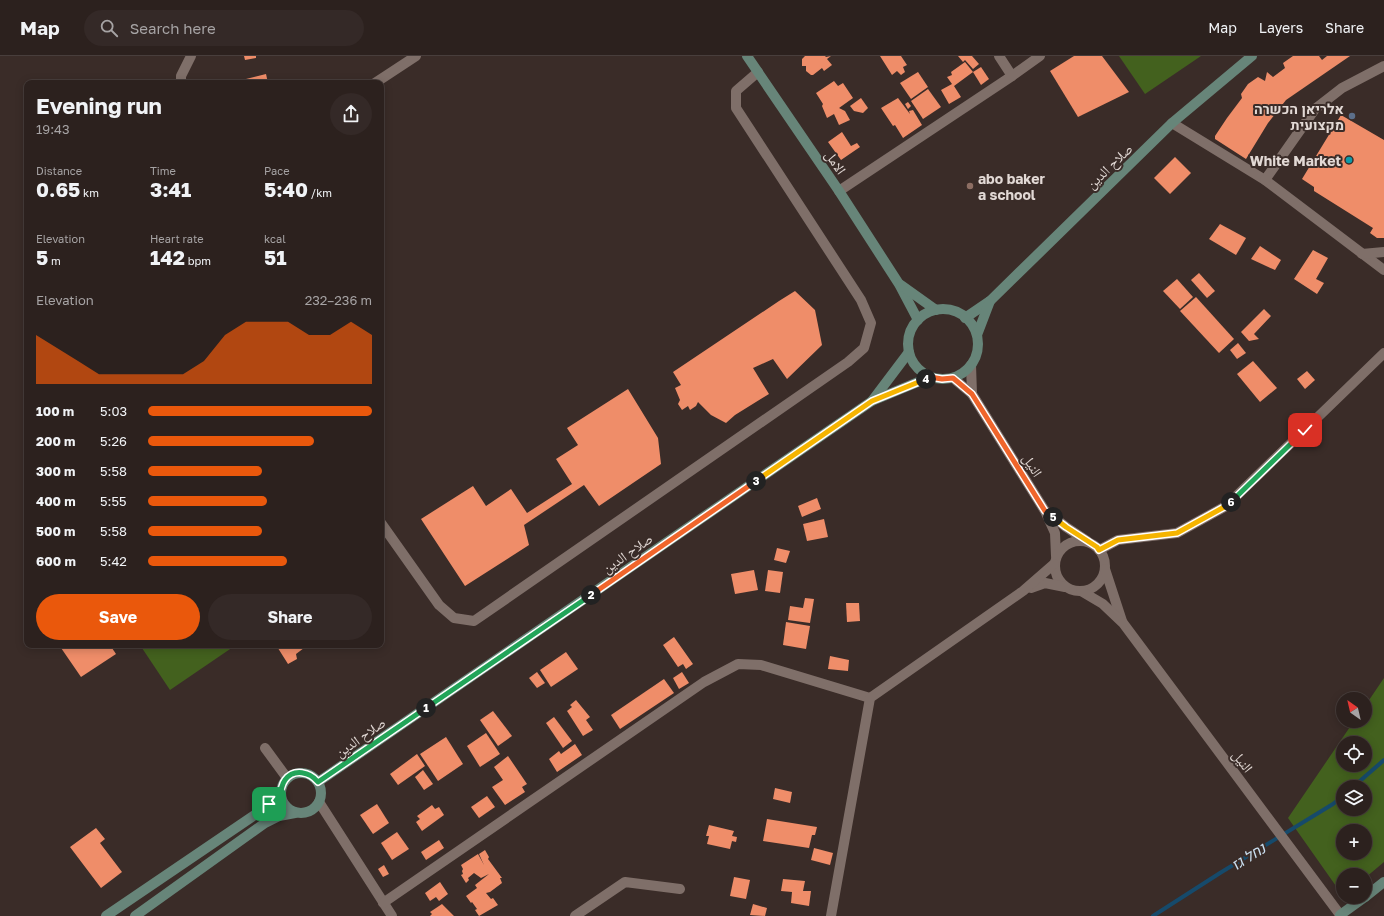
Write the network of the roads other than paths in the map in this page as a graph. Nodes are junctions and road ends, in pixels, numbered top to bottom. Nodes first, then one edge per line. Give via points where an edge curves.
1 (191, 56) edge
2 (416, 56) edge
3 (747, 56) edge
4 (999, 56) edge
5 (1040, 56) edge
6 (1252, 56) edge
7 (1384, 66) edge
8 (758, 72) junction
9 (1012, 76) junction
10 (181, 80) edge
11 (380, 80) edge
12 (1172, 124) junction
13 (1265, 180) junction
14 (838, 191) junction
15 (1384, 252) edge
16 (1362, 254) junction
17 (1384, 270) edge
18 (899, 284) junction
19 (990, 301) junction
20 (936, 310) junction
21 (965, 318) junction
22 (918, 320) junction
23 (976, 335) junction
24 (909, 352) junction
25 (1384, 353) edge
26 (971, 365) junction
27 (930, 377) junction
28 (953, 378) junction
29 (972, 394) junction
30 (872, 401) junction
31 (1045, 511) junction
32 (384, 527) edge
33 (1090, 543) junction
34 (1099, 550) junction
35 (1055, 560) junction
36 (1105, 569) junction
37 (1065, 587) junction
38 (1023, 591) junction
39 (1082, 592) junction
40 (1123, 623) junction
41 (870, 698) junction
42 (265, 748) dead end
43 (287, 778) junction
44 (318, 782) junction
45 (280, 792) junction
46 (319, 802) junction
47 (295, 813) junction
48 (1384, 882) edge
49 (680, 889) dead end
50 (1372, 891) edge
51 (383, 903) junction
52 (1356, 904) edge
53 (106, 916) edge
54 (135, 916) edge
55 (392, 916) edge
56 (574, 916) edge
57 (831, 916) edge
58 (1340, 916) edge

1 - 10 street
2 - 11 street
3 - 8 main road, الامل
4 - 9 street
5 - 9 street
6 - 12 main road, صلاح الدين
7 - 13 street via 1342,88 1315,109
8 - 14 main road, الامل
8 - 32 street via 736,91 736,108 861,300 871,323 864,348 848,362 474,620 454,618 439,605
9 - 14 street
12 - 13 street
12 - 19 main road, صلاح الدين
13 - 16 street
14 - 18 main road, الامل
15 - 16 street
16 - 17 street
18 - 20 main road, الامل
18 - 22 main road, الامل
19 - 21 main road, صلاح الدين
19 - 23 main road, صلاح الدين
20 - 21 main road via 956,312
20 - 22 main road
21 - 23 main road via 972,325
22 - 24 main road via 911,329 908,340
23 - 26 main road via 978,345
24 - 27 main road via 920,371
24 - 30 main road, صلاح الدين
25 - 34 street via 1226,506 1177,533 1118,540
26 - 28 main road
26 - 29 street, النيل
27 - 28 main road
27 - 30 main road, صلاح الدين
28 - 29 street, النيل
29 - 31 street, النيل
30 - 44 main road, صلاح الدين
31 - 33 street
31 - 35 street, النيل via 1055,533
33 - 34 street
33 - 35 street via 1074,541 1066,544
34 - 36 street
35 - 37 street via 1055,573
35 - 38 street
36 - 39 street via 1097,584
36 - 40 street
37 - 38 street via 1045,582
37 - 39 street
38 - 41 street
39 - 40 street via 1103,604
40 - 58 street, النيل
41 - 51 street via 762,665 738,664 704,682
41 - 57 street
42 - 43 street
43 - 44 main road via 295,773 302,773 314,777
43 - 45 main road
44 - 46 main road via 321,789
45 - 47 main road via 284,805
45 - 53 main road via 265,808
46 - 47 main road via 309,812
46 - 51 street
47 - 54 main road via 279,816 265,823
48 - 50 main road
49 - 56 street via 625,882
51 - 55 street
52 - 58 main road

